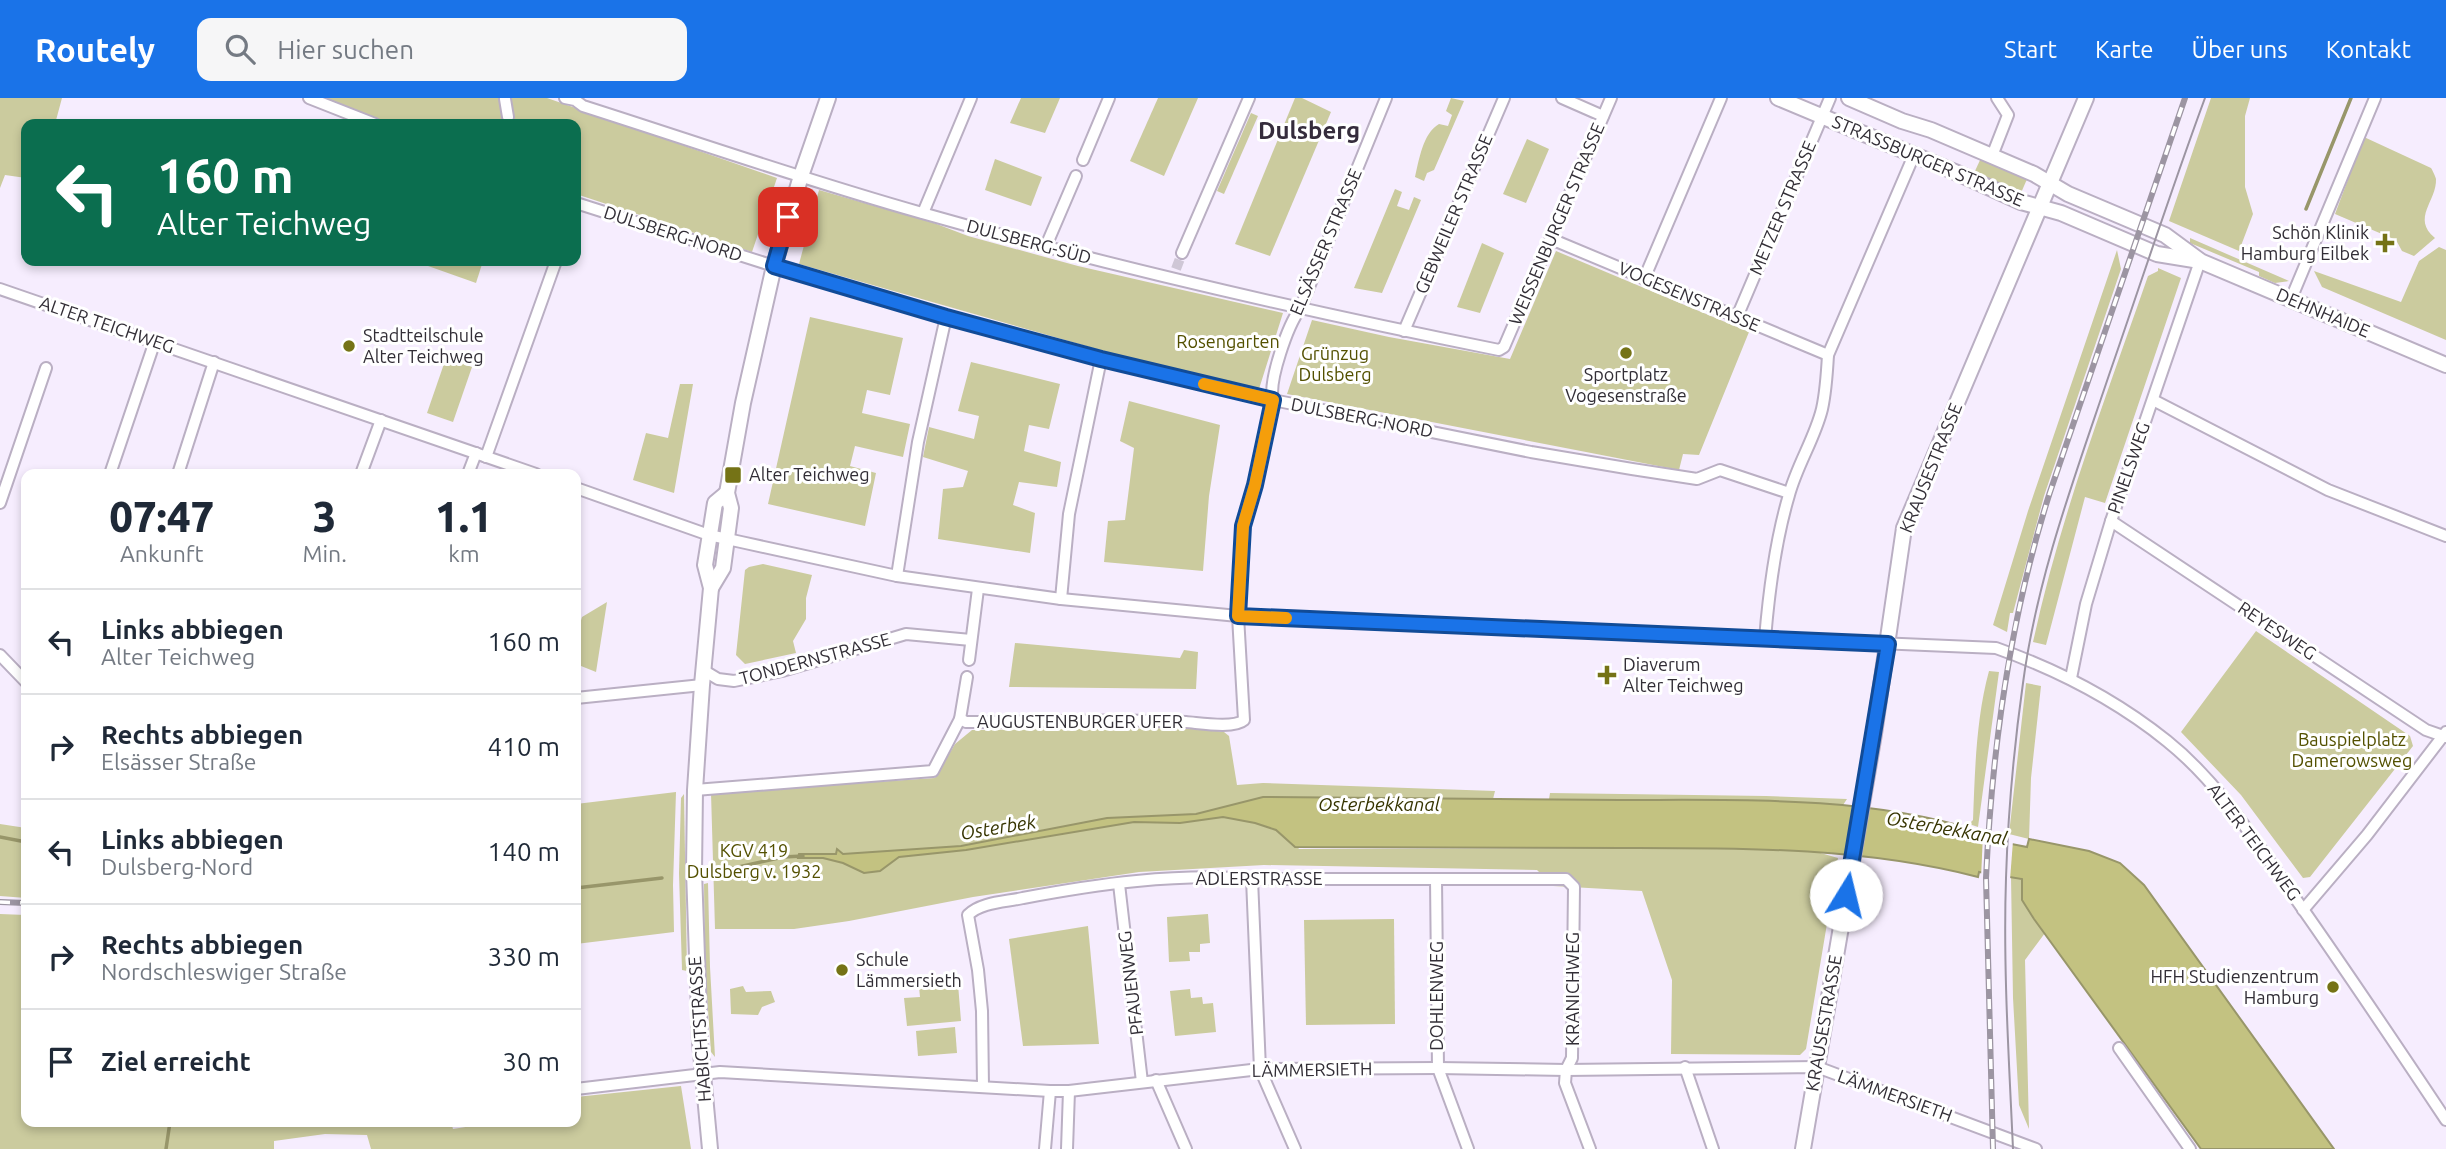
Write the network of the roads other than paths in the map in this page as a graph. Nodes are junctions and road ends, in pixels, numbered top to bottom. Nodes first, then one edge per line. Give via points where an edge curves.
1 (309, 98) edge
2 (828, 98) edge
3 (971, 98) edge
4 (1109, 98) edge
5 (1249, 98) edge
6 (1386, 98) edge
7 (1504, 98) edge
8 (1562, 98) edge
9 (1611, 98) edge
10 (1721, 98) edge
11 (1778, 98) edge
12 (1830, 98) edge
13 (1849, 98) edge
14 (1997, 98) edge
15 (2086, 98) edge
16 (2375, 98) edge
17 (505, 99) edge
18 (572, 99) edge
19 (1603, 116) junction
20 (508, 117) dead end
21 (1822, 117) junction
22 (362, 119) edge
23 (1914, 155) junction
24 (1992, 156) junction
25 (1083, 160) dead end
26 (801, 176) junction
27 (1076, 176) dead end
28 (2049, 182) junction
29 (581, 205) edge
30 (2039, 206) junction
31 (923, 214) junction
32 (1551, 239) junction
33 (1046, 246) junction
34 (1182, 253) tunnel mouth
35 (2200, 261) junction
36 (554, 266) edge
37 (774, 266) junction
38 (1644, 279) junction
39 (0, 289) edge
40 (2291, 299) junction
41 (1300, 309) junction
42 (946, 317) junction
43 (1737, 317) junction
44 (1404, 331) junction
45 (155, 341) junction
46 (1503, 349) joint
47 (1828, 355) junction
48 (1101, 359) junction
49 (214, 362) junction
50 (2446, 365) edge
51 (46, 368) dead end
52 (1273, 400) junction
53 (2152, 400) junction
54 (381, 420) junction
55 (481, 455) junction
56 (112, 469) edge
57 (180, 469) edge
58 (363, 469) edge
59 (471, 469) edge
60 (522, 469) edge
61 (581, 490) edge
62 (727, 492) junction
63 (1789, 493) junction
64 (0, 503) edge
65 (2111, 521) junction
66 (709, 535) junction
67 (2446, 536) edge
68 (727, 539) junction
69 (897, 576) junction
70 (711, 588) junction
71 (978, 589) junction
72 (1061, 600) junction
73 (1238, 616) junction
74 (1765, 639) junction
75 (971, 640) junction
76 (1888, 644) junction
77 (0, 655) edge
78 (969, 660) dead end
79 (21, 677) edge
80 (702, 677) junction
81 (967, 677) dead end
82 (2071, 678) junction
83 (581, 697) edge
84 (960, 719) junction
85 (1244, 720) joint
86 (2445, 735) edge
87 (695, 790) junction
88 (1252, 879) junction
89 (1436, 879) junction
90 (1554, 880) joint
91 (1119, 884) junction
92 (2304, 910) junction
93 (2119, 1048) dead end
94 (1685, 1067) junction
95 (1816, 1067) junction
96 (1438, 1068) junction
97 (1261, 1069) junction
98 (1566, 1070) junction
99 (702, 1074) junction
100 (1156, 1080) junction
101 (1142, 1082) junction
102 (983, 1086) junction
103 (581, 1088) edge
104 (1050, 1091) junction
105 (1069, 1091) junction
106 (2446, 1120) edge
107 (710, 1149) edge
108 (1045, 1149) edge
109 (1067, 1149) edge
110 (1186, 1149) edge
111 (1295, 1149) edge
112 (1468, 1149) edge
113 (1590, 1149) edge
114 (1713, 1149) edge
115 (1803, 1149) edge
116 (2036, 1149) edge
117 (2190, 1149) edge

1 - 22 street
2 - 26 main road
3 - 31 street
4 - 25 street
5 - 34 street
6 - 41 street, ELSÄSSER STRASSE
7 - 44 street, GEBWEILER STRASSE
8 - 19 street
9 - 19 street, WEISSENBURGER STRASSE
10 - 38 street
11 - 21 main road, STRASSBURGER STRASSE
12 - 21 street, METZER STRASSE
13 - 24 main road, STRASSBURGER STRASSE
14 - 24 street via 2008,115
15 - 28 main road, KRAUSESTRASSE
16 - 40 street
17 - 20 street
18 - 26 street, DULSBERG-SÜD
19 - 32 street, WEISSENBURGER STRASSE
21 - 23 main road, STRASSBURGER STRASSE
21 - 43 street, METZER STRASSE
23 - 30 main road, STRASSBURGER STRASSE
23 - 47 street
24 - 28 main road, STRASSBURGER STRASSE
26 - 31 street, DULSBERG-SÜD
26 - 37 main road
27 - 33 street
28 - 30 main road, KRAUSESTRASSE
28 - 35 main road, DEHNHAIDE via 2165,235
29 - 37 street, DULSBERG-NORD
30 - 35 main road, DEHNHAIDE via 2157,254
30 - 76 main road, KRAUSESTRASSE via 1904,528
31 - 33 street, DULSBERG-SÜD
32 - 38 street, VOGESENSTRASSE
32 - 46 street, WEISSENBURGER STRASSE
33 - 41 street, DULSBERG-SÜD via 1174,274
35 - 40 main road, DEHNHAIDE
35 - 53 street, PINELSWEG
36 - 55 street
37 - 42 street, DULSBERG-NORD
37 - 62 main road
38 - 43 street, VOGESENSTRASSE
39 - 45 street, ALTER TEICHWEG
40 - 50 main road, DEHNHAIDE
41 - 44 street, DULSBERG-SÜD
41 - 52 street, ELSÄSSER STRASSE via 1274,377
42 - 48 street, DULSBERG-NORD
42 - 69 street via 918,442
43 - 47 street, VOGESENSTRASSE
44 - 46 street, DULSBERG-SÜD
45 - 49 street, ALTER TEICHWEG
45 - 56 street
47 - 63 street via 1822,410
48 - 52 street, DULSBERG-NORD
48 - 72 street via 1069,514
49 - 54 street, ALTER TEICHWEG
49 - 57 street
51 - 64 street
52 - 63 street, DULSBERG-NORD via 1632,469 1697,479 1720,470
52 - 73 street, ELSÄSSER STRASSE via 1243,526
53 - 65 street, PINELSWEG
53 - 67 street via 2328,490
54 - 55 street, ALTER TEICHWEG
54 - 58 street
55 - 59 street
55 - 60 street, ALTER TEICHWEG
61 - 66 street, ALTER TEICHWEG
62 - 66 main road via 715,503
62 - 68 main road via 731,508
63 - 74 street via 1769,593
65 - 82 street, PINELSWEG via 2086,604
65 - 86 street, REYESWEG via 2426,730
66 - 68 street, ALTER TEICHWEG
66 - 70 main road via 705,565
68 - 69 street, ALTER TEICHWEG
68 - 70 main road via 723,568
69 - 71 street, ALTER TEICHWEG
70 - 80 main road, HABICHTSTRASSE
71 - 72 street, ALTER TEICHWEG
71 - 75 street
72 - 73 street, ALTER TEICHWEG
73 - 74 street, ALTER TEICHWEG
73 - 85 street, ELSÄSSER STRASSE
74 - 76 street, ALTER TEICHWEG
75 - 78 street
75 - 80 street, TONDERNSTRASSE via 906,635 734,681
76 - 82 street, ALTER TEICHWEG via 1996,648
76 - 95 main road, KRAUSESTRASSE
77 - 79 street
80 - 83 street, TONDERNSTRASSE
80 - 87 main road, HABICHTSTRASSE
81 - 84 street
82 - 92 street, ALTER TEICHWEG via 2121,707 2206,778
84 - 85 street, AUGUSTENBURGER UFER via 1231,725
84 - 87 street, AUGUSTENBURGER UFER via 933,771
86 - 92 street
87 - 99 main road, HABICHTSTRASSE via 694,908
88 - 89 street, ADLERSTRASSE
88 - 91 street, ADLERSTRASSE
88 - 97 street
89 - 90 street, ADLERSTRASSE
89 - 96 street, DOHLENWEG
90 - 98 street, KRANICHWEG via 1566,879 1574,887 1572,1058
91 - 101 street, PFAUENWEG
91 - 102 street, ADLERSTRASSE via 979,906 969,914 982,1011
92 - 106 street, ALTER TEICHWEG
93 - 117 street
94 - 95 street, LÄMMERSIETH
94 - 98 street, LÄMMERSIETH
94 - 114 street
95 - 115 main road, KRAUSESTRASSE
95 - 116 street, LÄMMERSIETH
96 - 97 street, LÄMMERSIETH
96 - 98 street, LÄMMERSIETH
96 - 112 street, DOHLENWEG
97 - 100 street, LÄMMERSIETH
97 - 111 street
98 - 113 street, KRANICHWEG via 1565,1083
99 - 102 street, LÄMMERSIETH
99 - 103 street, LÄMMERSIETH
99 - 107 main road, HABICHTSTRASSE
100 - 101 street, LÄMMERSIETH
100 - 110 street
101 - 105 street, LÄMMERSIETH
102 - 104 street, LÄMMERSIETH
104 - 105 street, LÄMMERSIETH
104 - 108 street
105 - 109 street

